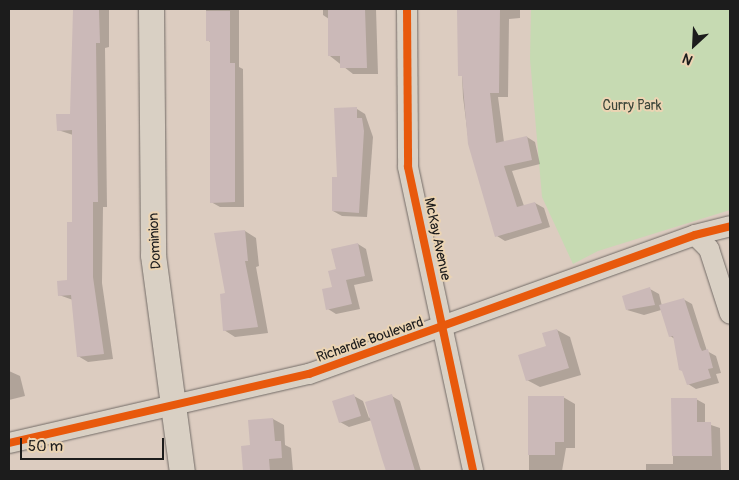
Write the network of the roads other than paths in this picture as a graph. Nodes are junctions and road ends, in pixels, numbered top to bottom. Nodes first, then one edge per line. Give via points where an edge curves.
1 (151, 9) edge
2 (407, 9) edge
3 (730, 226) edge
4 (695, 234) junction
5 (730, 314) edge
6 (444, 327) junction
7 (174, 405) junction
8 (9, 443) edge
9 (182, 471) edge
10 (474, 471) edge

1 - 7 street, Dominion via 153,255
2 - 6 street, McKay Avenue via 408,167
3 - 4 street, Richardie Boulevard
4 - 5 street via 709,249
4 - 6 street, Richardie Boulevard
6 - 7 street, Richardie Boulevard via 309,374
6 - 10 street, McKay Avenue
7 - 8 street, Richardie Boulevard
7 - 9 street, Dominion

